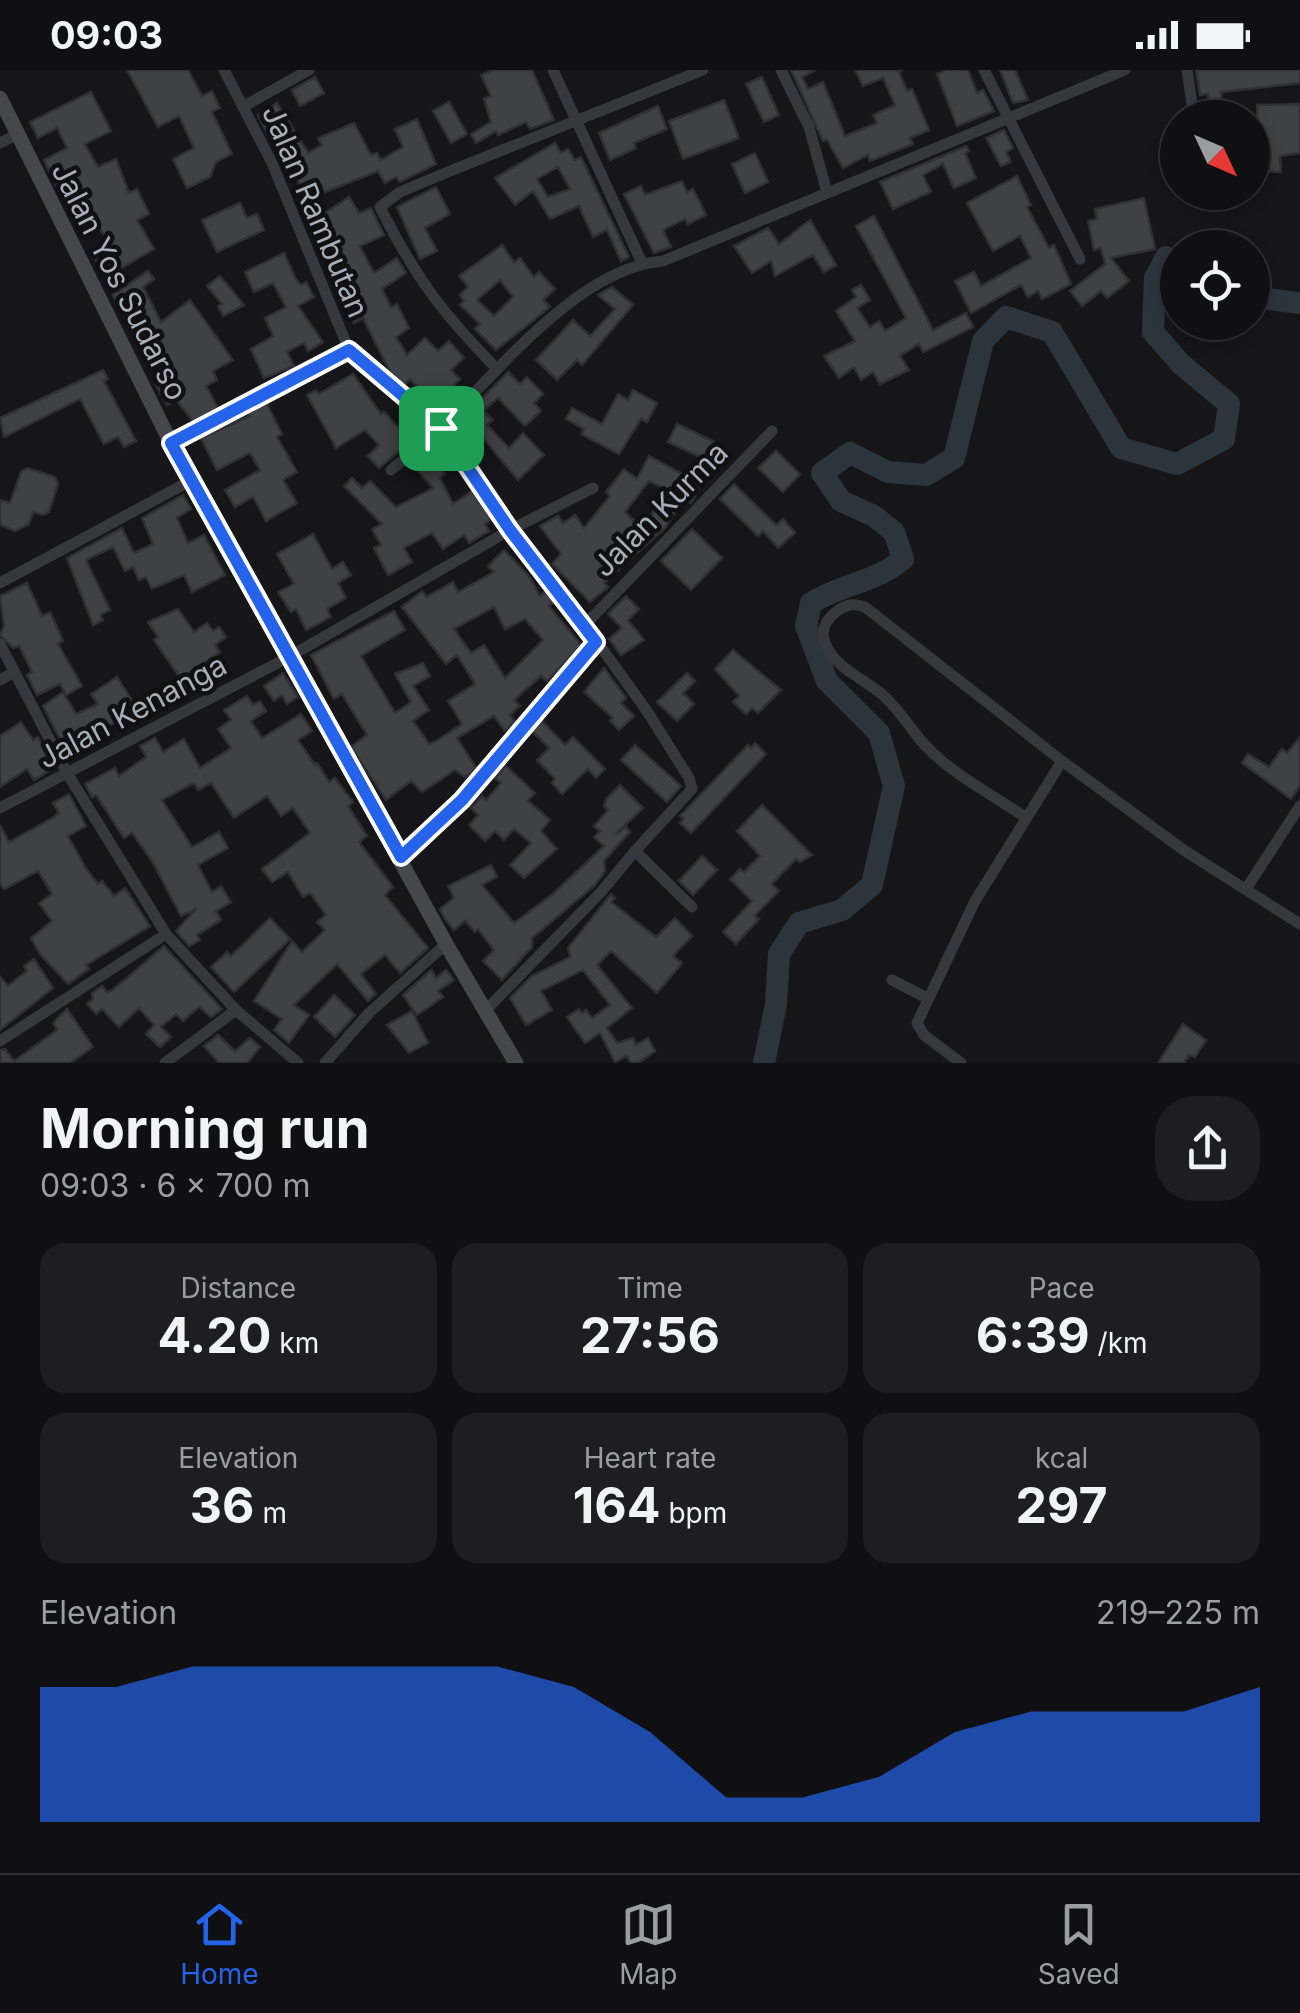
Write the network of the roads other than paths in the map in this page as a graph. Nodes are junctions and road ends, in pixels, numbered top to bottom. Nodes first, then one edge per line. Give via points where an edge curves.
1 (224, 70) edge
2 (309, 70) edge
3 (552, 70) edge
4 (703, 70) edge
5 (782, 70) edge
6 (984, 70) edge
7 (1125, 70) edge
8 (1187, 70) edge
9 (0, 98) edge
10 (1191, 100) edge
11 (244, 106) junction
12 (1006, 118) junction
13 (576, 122) junction
14 (16, 135) junction
15 (0, 143) edge
16 (827, 192) junction
17 (1080, 259) dead end
18 (642, 262) junction
19 (349, 350) junction
20 (498, 369) junction
21 (441, 428) junction
22 (772, 431) dead end
23 (171, 443) junction
24 (391, 470) dead end
25 (192, 480) junction
26 (593, 488) dead end
27 (510, 530) junction
28 (0, 583) edge
29 (585, 625) junction
30 (596, 642) junction
31 (0, 644) edge
32 (287, 658) junction
33 (14, 672) junction
34 (0, 680) edge
35 (1062, 760) junction
36 (67, 773) junction
37 (1300, 806) edge
38 (0, 808) edge
39 (1025, 817) junction
40 (635, 851) junction
41 (401, 857) junction
42 (1246, 889) junction
43 (692, 907) dead end
44 (1300, 924) edge
45 (166, 934) junction
46 (446, 944) junction
47 (892, 980) dead end
48 (927, 998) junction
49 (236, 1010) junction
50 (484, 1011) junction
51 (0, 1042) edge
52 (165, 1063) edge
53 (298, 1063) edge
54 (326, 1063) edge
55 (516, 1063) edge
56 (961, 1063) edge

1 - 11 street, Jalan Rambutan
2 - 11 street
3 - 13 street
4 - 13 street
5 - 16 street via 809,126
6 - 12 street
7 - 12 street
8 - 10 street
9 - 14 street, Jalan Yos Sudarso
11 - 19 street, Jalan Rambutan
12 - 16 street
12 - 17 street
13 - 18 street
13 - 20 street via 400,192 380,208 442,311
14 - 15 street
14 - 23 street, Jalan Yos Sudarso
16 - 18 street via 664,261
18 - 20 street via 596,285
19 - 21 street, Jalan Rambutan
19 - 23 street
20 - 21 street
21 - 24 street
21 - 27 street, Jalan Rambutan
22 - 29 street, Jalan Kurma
23 - 25 street, Jalan Yos Sudarso
25 - 28 street
25 - 32 street, Jalan Yos Sudarso
26 - 27 street, Jalan Kenanga
27 - 29 street, Jalan Rambutan
27 - 32 street, Jalan Kenanga
29 - 30 street, Jalan Rambutan
30 - 40 street, Jalan Rambutan via 693,784
30 - 41 street via 462,800
31 - 33 street
32 - 36 street, Jalan Kenanga
32 - 41 street, Jalan Yos Sudarso
33 - 34 street
33 - 36 street
35 - 39 street
35 - 39 street via 865,606 850,604 825,623 826,648 883,695 924,745
35 - 42 street
36 - 38 street, Jalan Kenanga
36 - 45 street
37 - 42 street
39 - 48 street
40 - 43 street
40 - 50 street
41 - 46 street, Jalan Yos Sudarso
42 - 44 street
45 - 49 street
45 - 51 street
46 - 50 street, Jalan Yos Sudarso
46 - 54 street
47 - 48 street
48 - 56 street via 916,1022
49 - 52 street
49 - 53 street
50 - 55 street, Jalan Yos Sudarso

